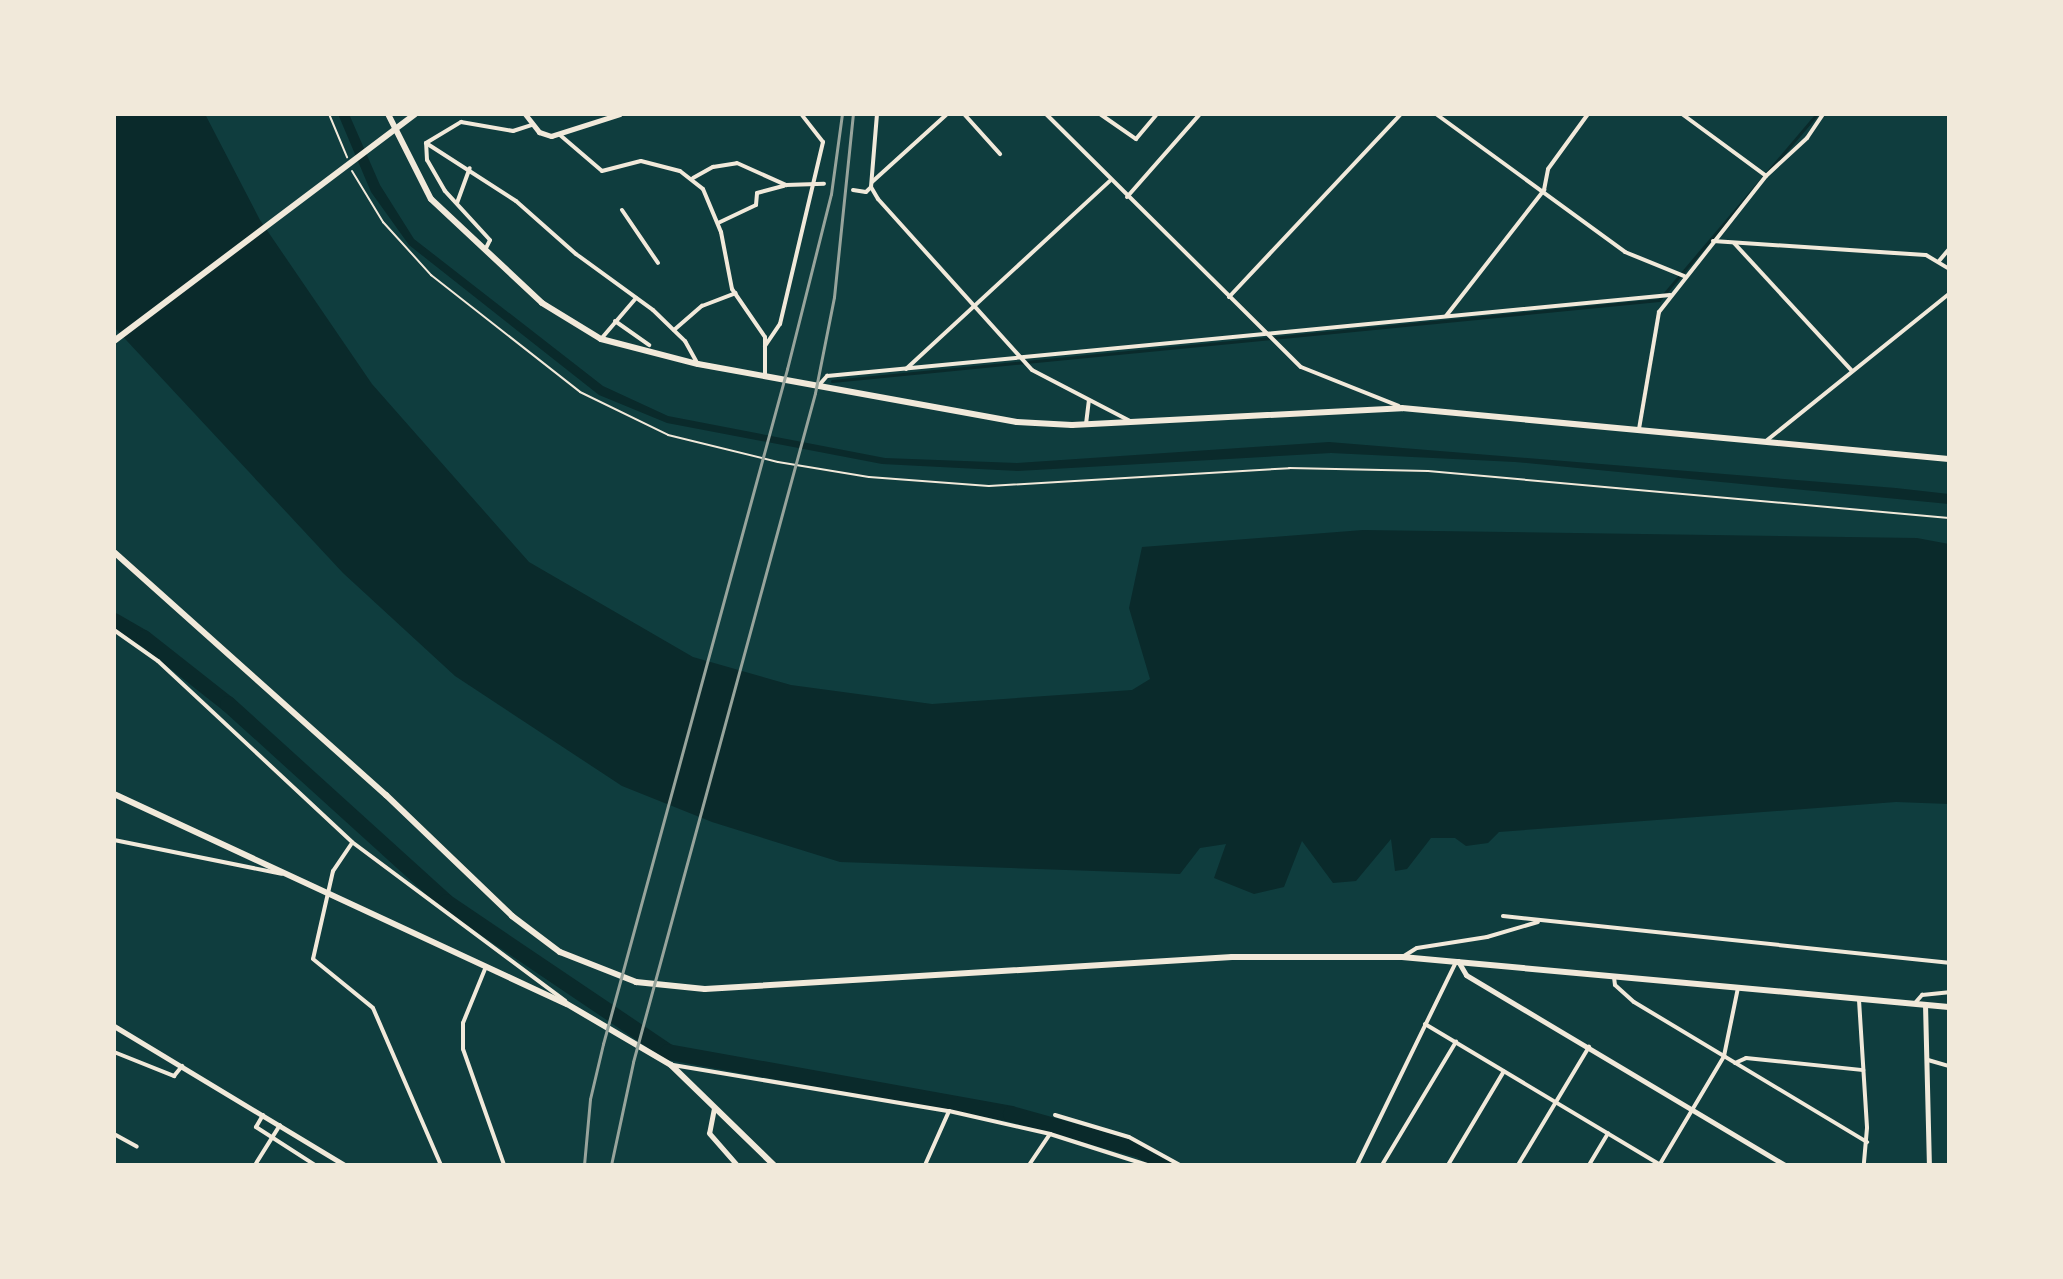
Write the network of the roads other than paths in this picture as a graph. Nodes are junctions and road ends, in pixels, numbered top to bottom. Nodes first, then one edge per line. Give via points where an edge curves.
1 (388, 114) edge
2 (415, 114) edge
3 (525, 114) edge
4 (620, 114) edge
5 (801, 114) edge
6 (877, 114) edge
7 (947, 114) edge
8 (964, 114) edge
9 (1046, 114) edge
10 (1100, 114) edge
11 (1157, 114) edge
12 (1200, 114) edge
13 (1401, 114) edge
14 (1436, 114) edge
15 (1588, 114) edge
16 (1682, 114) edge
17 (1823, 114) edge
18 (532, 125) junction
19 (393, 128) junction
20 (560, 135) junction
21 (426, 143) junction
22 (1000, 154) dead end
23 (470, 168) junction
24 (1766, 176) junction
25 (693, 178) junction
26 (1110, 181) junction
27 (815, 184) junction
28 (824, 184) dead end
29 (786, 185) junction
30 (871, 185) junction
31 (853, 190) dead end
32 (1544, 190) junction
33 (1127, 197) junction
34 (456, 204) junction
35 (622, 210) dead end
36 (718, 223) junction
37 (1713, 241) junction
38 (1733, 242) junction
39 (1949, 249) edge
40 (484, 252) junction
41 (1939, 261) junction
42 (658, 263) dead end
43 (1949, 269) edge
44 (1684, 276) junction
45 (736, 293) junction
46 (1949, 294) edge
47 (1670, 295) junction
48 (1229, 297) junction
49 (636, 298) junction
50 (970, 308) junction
51 (1446, 316) junction
52 (615, 321) junction
53 (674, 330) junction
54 (1264, 333) junction
55 (601, 339) junction
56 (114, 341) edge
57 (649, 345) dead end
58 (765, 346) junction
59 (1019, 358) junction
60 (698, 364) junction
61 (906, 369) junction
62 (1852, 371) junction
63 (765, 374) junction
64 (820, 384) junction
65 (1089, 399) junction
66 (1402, 408) junction
67 (1130, 421) junction
68 (1086, 424) junction
69 (1639, 429) junction
70 (1766, 441) junction
71 (1949, 459) edge
72 (114, 552) edge
73 (114, 630) edge
74 (114, 794) edge
75 (114, 840) edge
76 (352, 842) junction
77 (285, 875) junction
78 (328, 893) junction
79 (1503, 916) dead end
80 (1539, 921) junction
81 (1402, 957) junction
82 (1457, 960) junction
83 (1949, 963) edge
84 (485, 969) junction
85 (1614, 974) junction
86 (1738, 985) junction
87 (1949, 992) edge
88 (1858, 997) junction
89 (1915, 1003) junction
90 (567, 1004) junction
91 (1925, 1004) junction
92 (1949, 1007) edge
93 (1425, 1024) junction
94 (114, 1026) edge
95 (1456, 1042) junction
96 (1589, 1047) junction
97 (114, 1052) edge
98 (1724, 1056) junction
99 (1928, 1060) junction
100 (1735, 1063) junction
101 (671, 1065) junction
102 (182, 1066) junction
103 (1949, 1066) edge
104 (1864, 1070) junction
105 (1504, 1071) junction
106 (1556, 1102) junction
107 (714, 1108) junction
108 (1693, 1109) junction
109 (949, 1111) junction
110 (263, 1115) junction
111 (1055, 1115) dead end
112 (280, 1125) junction
113 (1608, 1133) junction
114 (114, 1134) edge
115 (1050, 1134) junction
116 (271, 1138) junction
117 (1867, 1142) junction
118 (137, 1147) dead end
119 (255, 1165) edge
120 (315, 1165) edge
121 (344, 1165) edge
122 (441, 1165) edge
123 (504, 1165) edge
124 (737, 1165) edge
125 (774, 1165) edge
126 (925, 1165) edge
127 (1029, 1165) edge
128 (1147, 1165) edge
129 (1180, 1165) edge
130 (1357, 1165) edge
131 (1382, 1165) edge
132 (1448, 1165) edge
133 (1518, 1165) edge
134 (1589, 1165) edge
135 (1660, 1165) edge
136 (1785, 1165) edge
137 (1864, 1165) edge
138 (1929, 1165) edge

1 - 19 main road
2 - 19 main road
3 - 18 street
4 - 20 street
5 - 27 street via 823,142
6 - 30 street
7 - 30 street
8 - 22 street
9 - 26 street
10 - 11 street via 1136,139
12 - 33 street
13 - 48 street
14 - 32 street
15 - 32 street via 1548,169
16 - 24 street
17 - 24 street via 1807,138
18 - 20 street via 543,134
18 - 21 street via 513,131 461,122
19 - 40 main road via 431,199
19 - 56 main road
20 - 25 street via 602,171 641,161
21 - 23 street
21 - 34 street via 427,160
23 - 34 street
23 - 49 street
24 - 37 street
25 - 29 street via 737,163
25 - 36 street
26 - 33 street
26 - 50 street
27 - 28 street
27 - 29 street
27 - 58 street via 780,324
29 - 36 street via 757,193 756,205
30 - 31 street via 866,192
30 - 50 street
32 - 44 street via 1625,252
32 - 51 street
33 - 48 street
34 - 40 street via 490,240
35 - 42 street
36 - 45 street
37 - 38 street
37 - 44 street
38 - 41 street via 1812,244
38 - 62 street
39 - 41 street
40 - 55 main road via 542,303
41 - 43 street
44 - 47 street
45 - 53 street via 702,306
45 - 58 street via 761,325
46 - 62 street
47 - 51 street
47 - 69 street via 1653,326
48 - 54 street
49 - 52 street
49 - 53 street
50 - 59 street
50 - 61 street
51 - 54 street
52 - 55 street
52 - 57 street
53 - 60 street
54 - 59 street
54 - 66 street via 1308,372
55 - 60 main road
58 - 63 street
59 - 61 street
59 - 65 street
60 - 63 main road
61 - 64 street via 827,376
62 - 70 street
63 - 64 main road
64 - 68 main road via 1017,422
65 - 67 street
65 - 68 street
66 - 67 main road
66 - 69 main road
67 - 68 main road
69 - 70 main road
70 - 71 main road
72 - 81 main road via 386,795 512,916 560,952 604,973 664,987 705,989 1232,957
73 - 76 street via 158,661
74 - 77 main road
75 - 77 street
76 - 78 street via 333,871
76 - 90 street
77 - 78 main road
78 - 84 main road
78 - 122 street via 313,959 373,1008
79 - 80 street
80 - 81 street via 1487,937 1417,948
80 - 83 street
81 - 82 main road
82 - 85 main road
82 - 93 street
82 - 96 street via 1466,975
84 - 90 main road
84 - 123 street via 467,1009 463,1049
85 - 86 main road
85 - 98 street via 1622,994
86 - 88 main road
86 - 98 street
87 - 89 street via 1922,995
88 - 89 main road
88 - 104 street
89 - 91 main road
90 - 101 main road
91 - 92 main road
91 - 99 street
93 - 95 street
93 - 130 street
94 - 102 street
95 - 105 street
95 - 131 street
96 - 106 street
96 - 108 street
97 - 102 street via 174,1076
98 - 100 street
98 - 108 street
99 - 103 street
99 - 138 street
100 - 104 street via 1746,1058
100 - 117 street
101 - 107 main road
101 - 109 street
102 - 110 street
104 - 117 street
105 - 106 street
105 - 132 street
106 - 113 street
106 - 133 street
107 - 124 street via 709,1133
107 - 125 main road
108 - 135 street
108 - 136 street
109 - 115 street
109 - 126 street
110 - 112 street
110 - 116 street via 256,1127
111 - 129 street via 1129,1137
112 - 116 street
112 - 121 street
113 - 134 street
113 - 135 street
114 - 118 street
115 - 127 street
115 - 128 street
116 - 119 street
116 - 120 street
117 - 137 street

